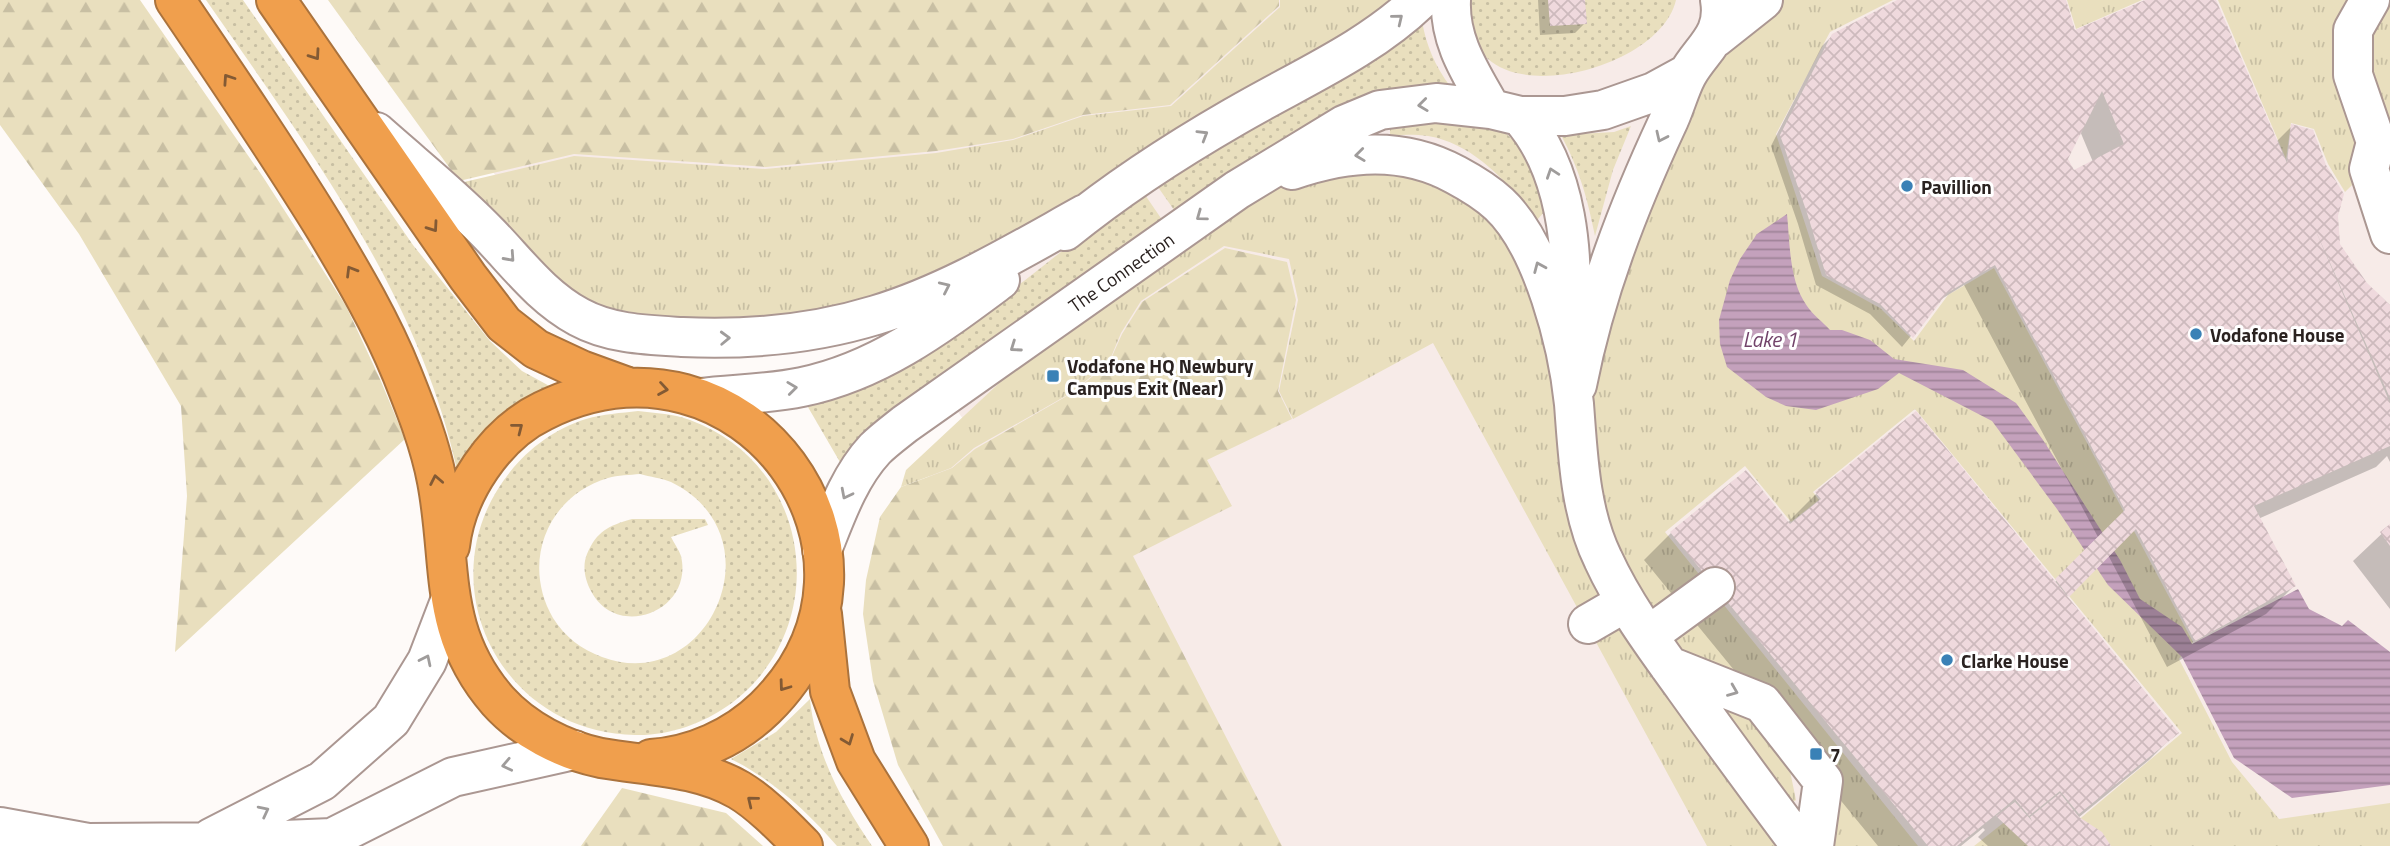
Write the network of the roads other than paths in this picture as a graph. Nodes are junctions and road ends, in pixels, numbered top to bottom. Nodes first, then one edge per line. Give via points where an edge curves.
1 (174, 0) edge
2 (276, 0) edge
3 (1420, 0) edge
4 (1451, 0) edge
5 (1720, 0) edge
6 (1763, 0) edge
7 (2370, 0) edge
8 (1715, 38) junction
9 (1687, 74) junction
10 (353, 110) junction
11 (1506, 112) junction
12 (2383, 146) edge
13 (1237, 190) junction
14 (1085, 214) junction
15 (2390, 234) edge
16 (1568, 361) junction
17 (626, 386) junction
18 (700, 398) junction
19 (1574, 404) junction
20 (822, 550) junction
21 (449, 587) junction
22 (1715, 587) dead end
23 (821, 602) junction
24 (1626, 602) junction
25 (1588, 624) dead end
26 (1659, 651) junction
27 (574, 750) junction
28 (631, 761) junction
29 (0, 827) edge
30 (203, 842) junction
31 (803, 846) edge
32 (909, 846) edge
33 (1801, 846) edge
34 (1814, 846) edge

21 -> 1 highway via 437,482 425,433 366,296 285,162
2 -> 10 highway
14 -> 3 street via 1176,152 1381,33
4 - 11 street via 1458,50
5 - 8 street
6 - 8 street
7 - 12 street via 2353,30 2353,75
8 - 9 street
9 - 11 street, The Connection via 1654,92 1603,110 1566,116
9 -> 19 street via 1608,267 1586,340
10 -> 14 street via 489,233 535,285 579,317 615,331 709,338 757,336 876,316 976,273
10 -> 17 highway via 504,324 536,349
11 -> 13 street, The Connection via 1436,103 1380,110 1345,125
16 -> 11 street via 1569,240 1551,169 1535,133
12 - 15 street via 2369,169
16 -> 13 street via 1542,272 1522,232 1500,205 1444,168 1417,158 1365,153 1311,164
13 -> 20 street, The Connection via 876,448 841,502
18 -> 14 street via 801,387 852,372 919,339
16 - 19 street
17 -> 18 highway via 663,388
21 -> 17 highway via 451,541 459,511 489,456 546,409 595,391
18 - 20 highway via 731,412 782,456 801,485
19 - 24 street via 1577,452 1592,529
20 - 23 highway
21 - 27 highway via 456,629 488,689 523,723
30 -> 21 street via 322,781 391,720 427,661
22 - 26 street
23 -> 28 highway via 799,665 780,693 756,716 697,750
23 -> 32 highway via 830,691 856,761
24 - 25 street
24 - 26 street
26 - 33 street
26 -> 34 street via 1762,703 1823,781
27 - 28 highway
27 -> 30 street via 453,776 332,838
31 -> 28 highway via 740,790 700,774
29 - 30 street via 88,843

